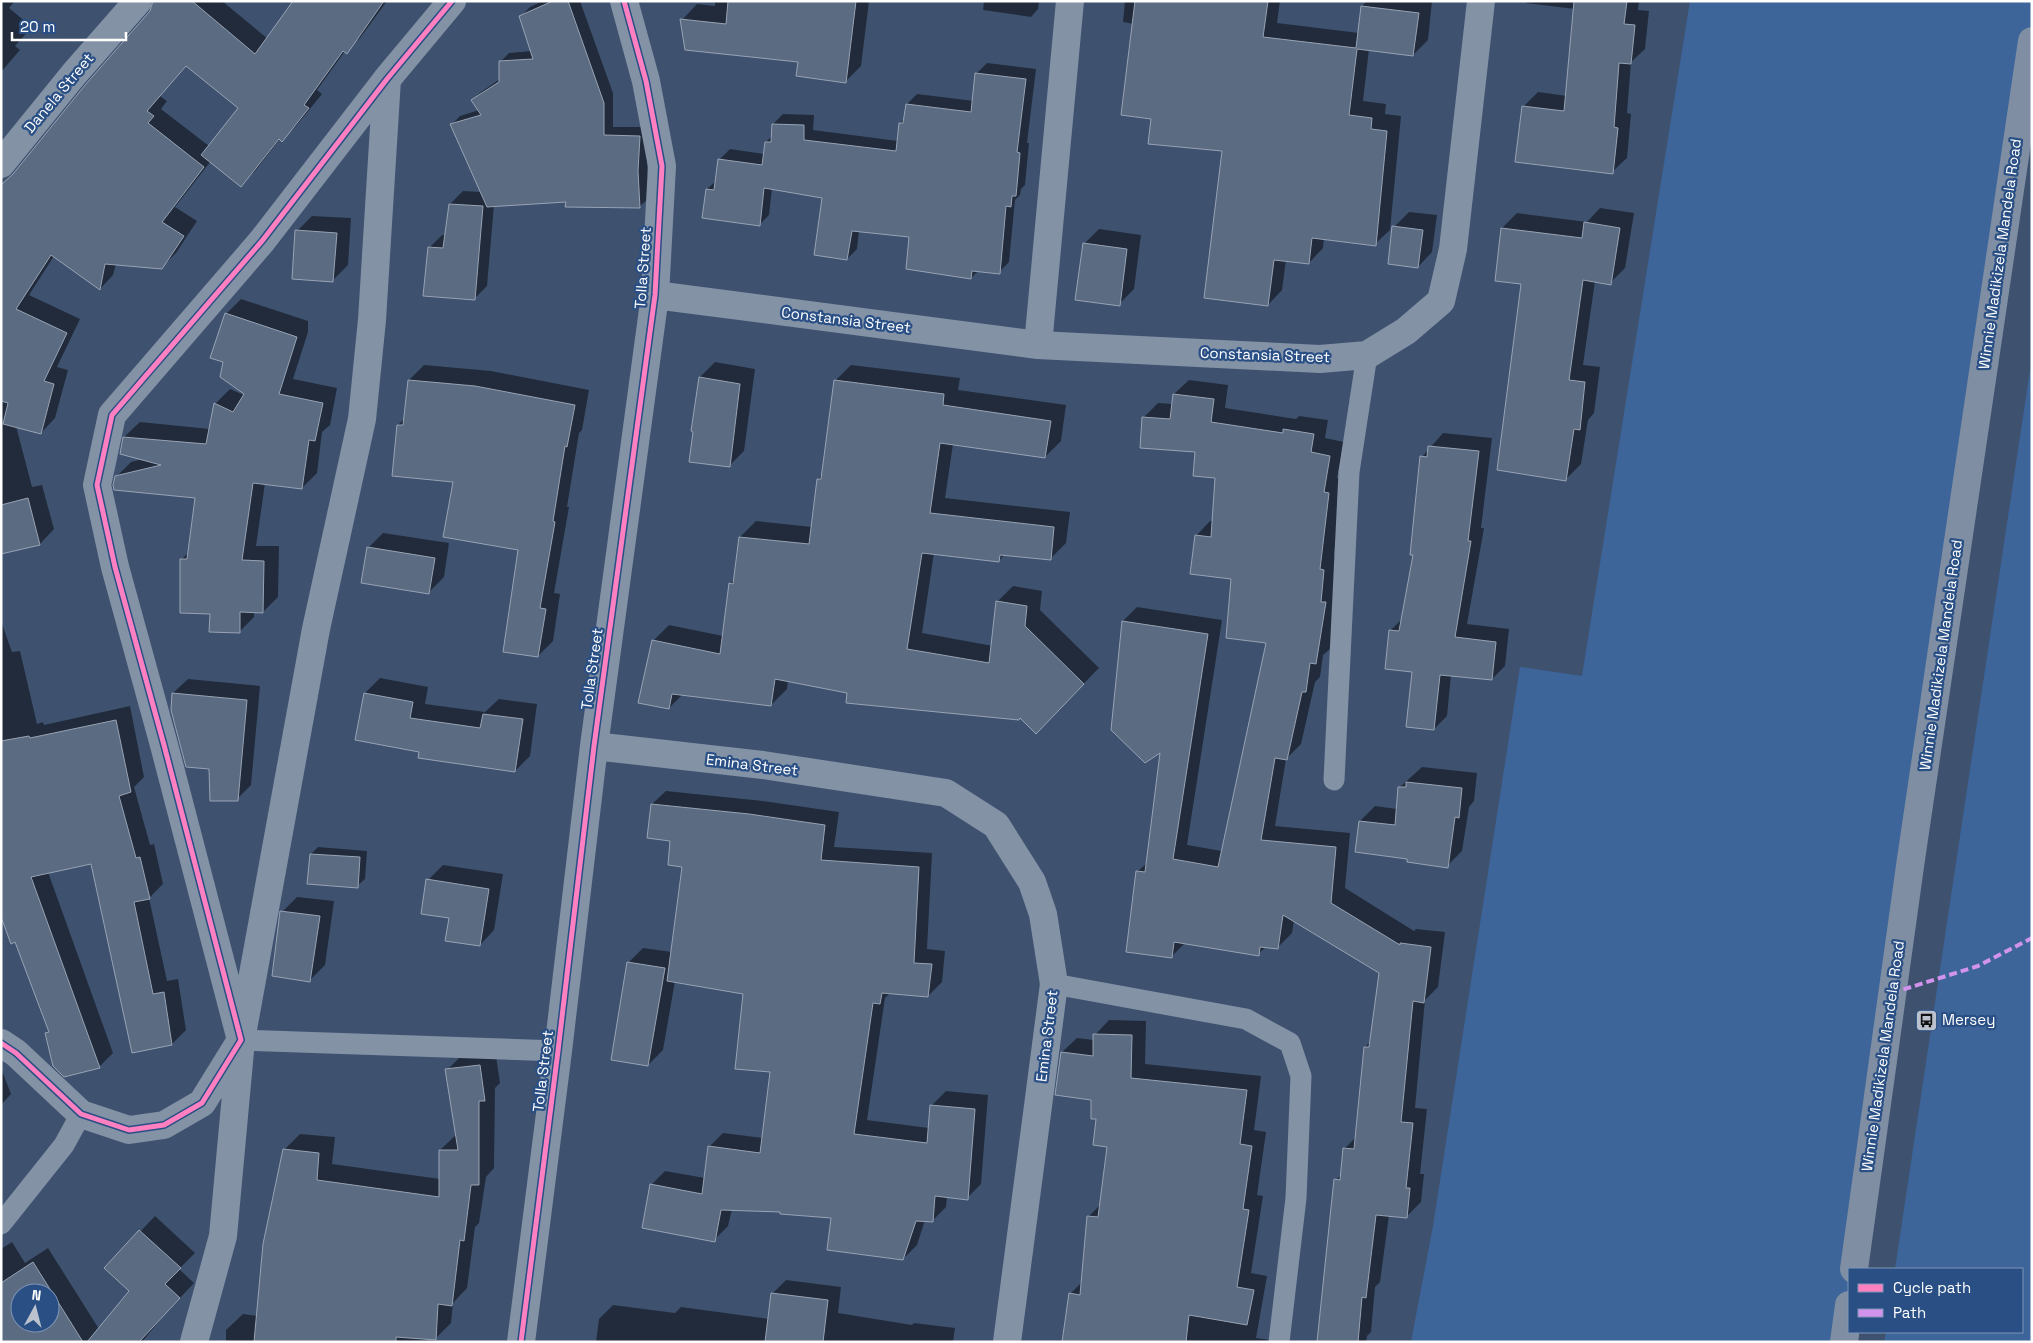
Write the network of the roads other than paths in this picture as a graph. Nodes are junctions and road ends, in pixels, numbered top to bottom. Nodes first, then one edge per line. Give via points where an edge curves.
1 (138, 1) edge
2 (452, 1) edge
3 (624, 1) edge
4 (1070, 1) edge
5 (1481, 1) edge
6 (2032, 41) edge
7 (387, 79) junction
8 (1, 164) edge
9 (655, 295) junction
10 (1038, 345) junction
11 (1367, 355) junction
12 (594, 746) junction
13 (1334, 780) dead end
14 (1054, 984) junction
15 (241, 1040) junction
16 (1, 1043) edge
17 (558, 1052) junction
18 (80, 1114) junction
19 (1, 1224) edge
20 (1854, 1268) edge
21 (1848, 1312) edge
22 (194, 1342) edge
23 (521, 1342) edge
24 (1007, 1342) edge
25 (1279, 1342) edge
26 (1844, 1342) edge

1 - 8 street, Danela Street
2 - 7 street
3 - 9 street, Tolla Street via 646,82 662,166
4 - 10 street
5 - 11 street, Constansia Street via 1453,249 1441,301 1406,331
6 - 20 main road, Winnie Madikizela Mandela Road
7 - 15 street via 372,320 362,420 316,628
7 - 15 street via 262,241 112,415 97,485 115,567
9 - 10 street, Constansia Street
9 - 12 street, Tolla Street
10 - 11 street, Constansia Street via 1320,359
11 - 13 lane via 1349,472
12 - 14 street, Emina Street via 763,765 946,793 996,825 1032,882 1043,914
12 - 17 street, Tolla Street
14 - 24 street, Emina Street
14 - 25 lane via 1246,1019 1290,1043 1301,1076 1296,1198
15 - 17 lane
15 - 18 street via 202,1103 164,1125 129,1130
15 - 22 street via 223,1236
16 - 18 street via 16,1053
17 - 23 street, Tolla Street
18 - 19 lane via 64,1145
21 - 26 main road

